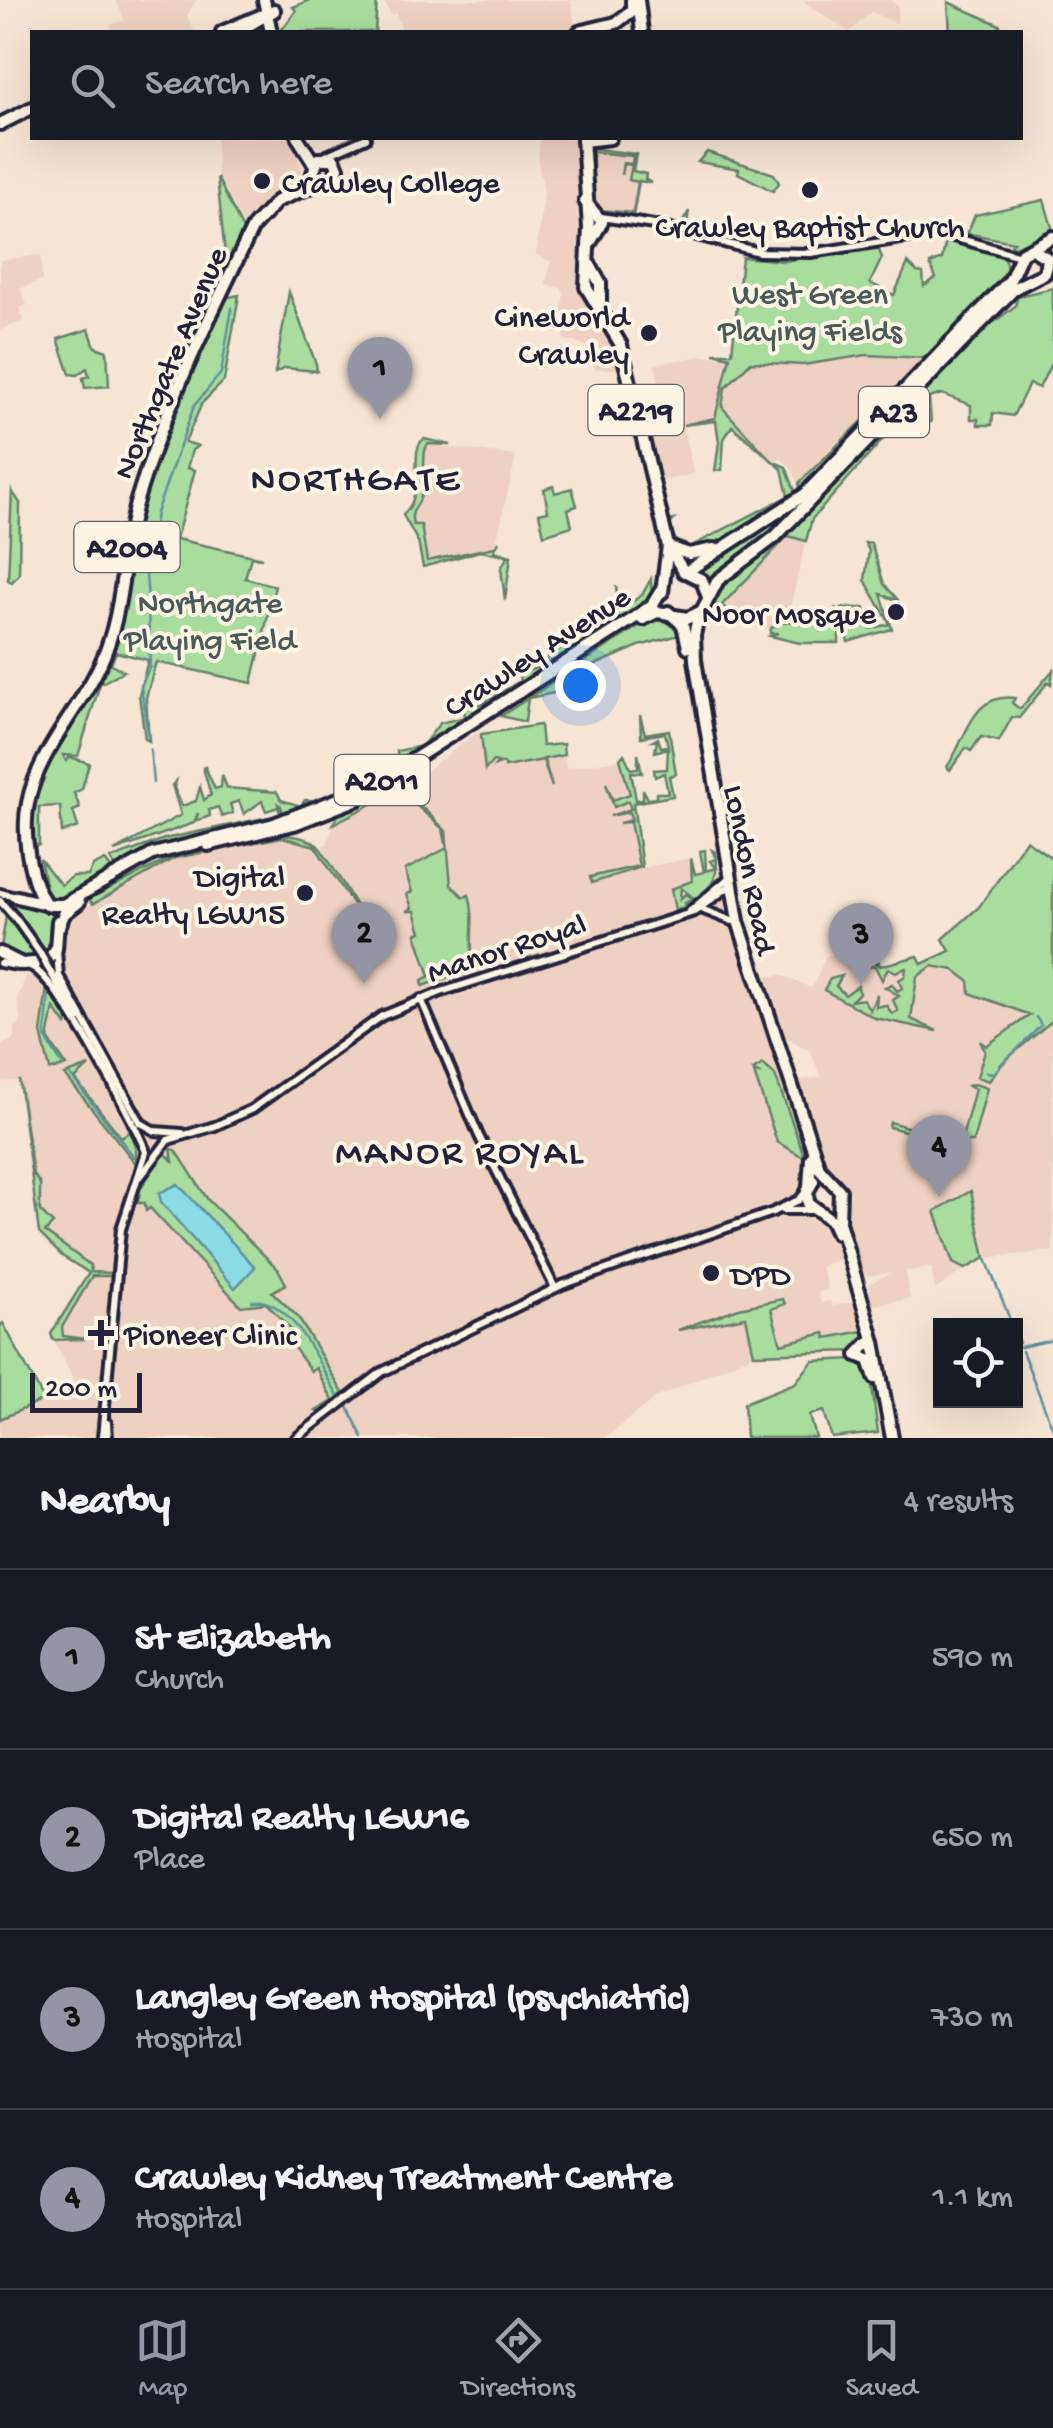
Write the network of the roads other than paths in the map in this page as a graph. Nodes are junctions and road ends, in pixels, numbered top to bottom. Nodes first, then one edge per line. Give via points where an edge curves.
1 (635, 0) edge
2 (269, 8) edge
3 (628, 15) junction
4 (254, 25) junction
5 (641, 27) edge
6 (226, 30) edge
7 (241, 30) edge
8 (268, 30) edge
9 (585, 30) edge
10 (30, 109) edge
11 (0, 124) edge
12 (303, 140) edge
13 (360, 140) edge
14 (583, 140) edge
15 (322, 162) junction
16 (324, 180) junction
17 (309, 185) junction
18 (595, 223) junction
19 (1053, 237) edge
20 (1032, 249) junction
21 (1020, 256) junction
22 (1051, 265) edge
23 (1018, 269) junction
24 (1035, 279) junction
25 (726, 544) junction
26 (668, 546) junction
27 (685, 572) junction
28 (663, 586) junction
29 (708, 596) junction
30 (700, 613) junction
31 (672, 615) junction
32 (33, 867) junction
33 (728, 883) junction
34 (0, 893) edge
35 (17, 897) junction
36 (0, 901) edge
37 (48, 905) junction
38 (0, 909) edge
39 (701, 909) junction
40 (690, 912) junction
41 (732, 921) junction
42 (59, 927) junction
43 (58, 945) junction
44 (0, 953) edge
45 (0, 962) edge
46 (22, 964) junction
47 (50, 982) junction
48 (421, 999) junction
49 (101, 1060) junction
50 (156, 1131) junction
51 (191, 1133) junction
52 (143, 1146) junction
53 (161, 1147) junction
54 (140, 1176) junction
55 (830, 1180) junction
56 (808, 1187) junction
57 (840, 1201) junction
58 (773, 1212) junction
59 (817, 1212) junction
60 (554, 1288) junction
61 (105, 1438) edge
62 (296, 1438) edge
63 (889, 1438) edge

1 - 3 main road
1 - 5 main road
2 - 4 main road
2 - 6 main road
3 - 5 main road
3 - 9 main road
4 - 7 main road
4 - 8 main road
10 - 11 main road
12 - 15 main road
13 - 15 street
14 - 18 main road via 584,200
15 - 16 main road
15 - 16 main road via 338,172
15 - 17 main road
16 - 17 main road, Northgate Avenue / A2004
17 - 32 main road, Northgate Avenue / A2004 via 277,201 253,227 160,437 129,530 108,645 30,795 26,823
18 - 21 street via 618,220 759,252 811,253 940,233
18 - 26 main road, A2219 via 594,284 621,345
19 - 20 main road
20 - 21 main road
20 - 22 main road
21 - 23 main road
22 - 24 main road
23 - 24 main road
23 - 25 main road, A23 via 804,495
24 - 29 main road, A23 via 1015,288 775,537
25 - 26 main road via 691,554
25 - 27 main road, A23
26 - 27 main road, A2219
26 - 28 main road, A2219
27 - 28 main road
27 - 29 main road via 702,580
28 - 31 main road via 663,604
28 - 37 main road, Crawley Avenue / A2011 via 649,608 372,786 274,824 153,854 64,904
29 - 30 main road
30 - 31 main road
30 - 33 main road, London Road via 696,660
31 - 33 main road, London Road via 686,630
31 - 42 main road, Crawley Avenue / A2011 via 644,618 364,796 294,824 146,863 71,907
32 - 35 main road via 30,890
32 - 37 main road, Northgate Avenue / A2004
33 - 39 street, Manor Royal
33 - 40 street, Manor Royal
33 - 41 main road, London Road
33 - 55 main road, London Road via 818,1166
34 - 35 street
35 - 37 main road
35 - 38 main road
36 - 49 street, bridge via 40,953
37 - 42 main road, Northgate Avenue
39 - 40 street, Manor Royal
39 - 41 street
40 - 48 street, Manor Royal
41 - 56 main road, London Road via 810,1156
42 - 43 main road
43 - 46 main road via 48,962
43 - 49 street via 58,974
44 - 46 main road
45 - 46 main road
45 - 47 street via 37,971
46 - 47 street
47 - 49 street
48 - 51 street, Manor Royal via 352,1034 248,1111
48 - 60 street via 478,1136
49 - 50 street via 142,1124
49 - 52 street
50 - 51 street, Manor Royal
50 - 52 street via 145,1134
50 - 53 street
51 - 53 street, Manor Royal
52 - 53 street via 152,1152
52 - 54 street
53 - 54 street
54 - 61 street via 121,1232
55 - 56 main road via 817,1178
55 - 57 main road
56 - 58 street via 799,1200
56 - 59 main road via 807,1202
57 - 59 main road via 831,1214
57 - 63 main road via 839,1224 874,1342
58 - 59 street
58 - 60 street
59 - 63 main road via 834,1225
60 - 62 street via 394,1365

